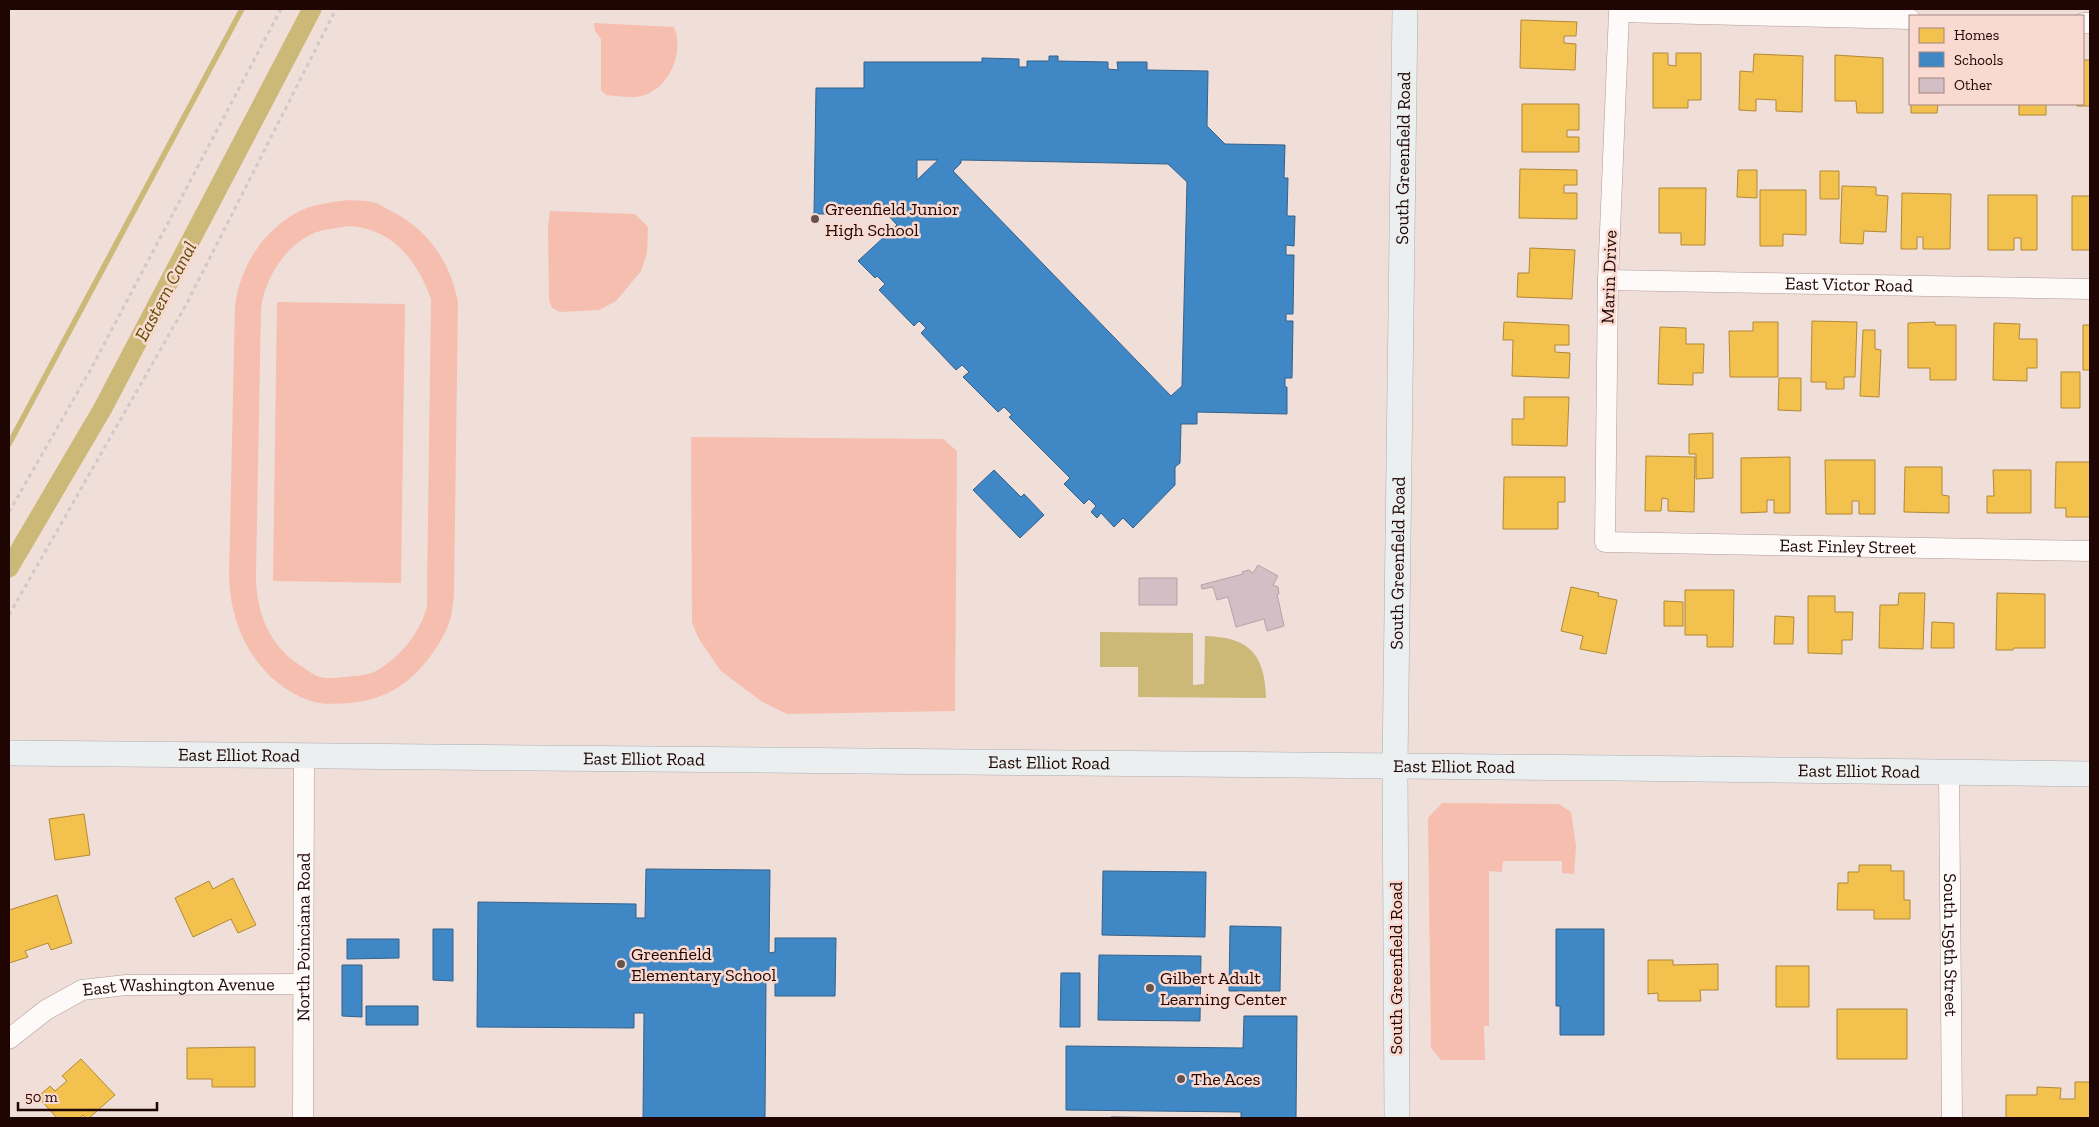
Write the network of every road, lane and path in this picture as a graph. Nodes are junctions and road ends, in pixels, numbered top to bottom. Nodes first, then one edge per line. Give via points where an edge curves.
1 (281, 9) edge
2 (336, 9) edge
3 (1405, 9) edge
4 (1909, 19) edge
5 (1608, 280) junction
6 (2090, 289) edge
7 (9, 512) edge
8 (1604, 542) joint
9 (2090, 551) edge
10 (9, 615) edge
11 (9, 753) edge
12 (304, 756) junction
13 (1395, 767) junction
14 (1948, 773) junction
15 (2090, 774) edge
16 (304, 984) junction
17 (9, 1039) edge
18 (304, 1118) edge
19 (1397, 1118) edge
20 (1952, 1118) edge

1 - 7 path via 92,367
2 - 10 path via 187,303
3 - 13 main road, South Greenfield Road
4 - 5 street, Marin Drive via 1619,12
5 - 6 street, East Victor Road
5 - 8 street, Marin Drive
8 - 9 street, East Finley Street
11 - 12 main road, East Elliot Road
12 - 13 main road, East Elliot Road
12 - 16 street, North Poinciana Road
13 - 14 main road, East Elliot Road
13 - 19 main road, South Greenfield Road
14 - 15 main road, East Elliot Road
14 - 20 street, South 159th Street
16 - 17 street, East Washington Avenue via 126,985 82,990 46,1010
16 - 18 street, North Poinciana Road

